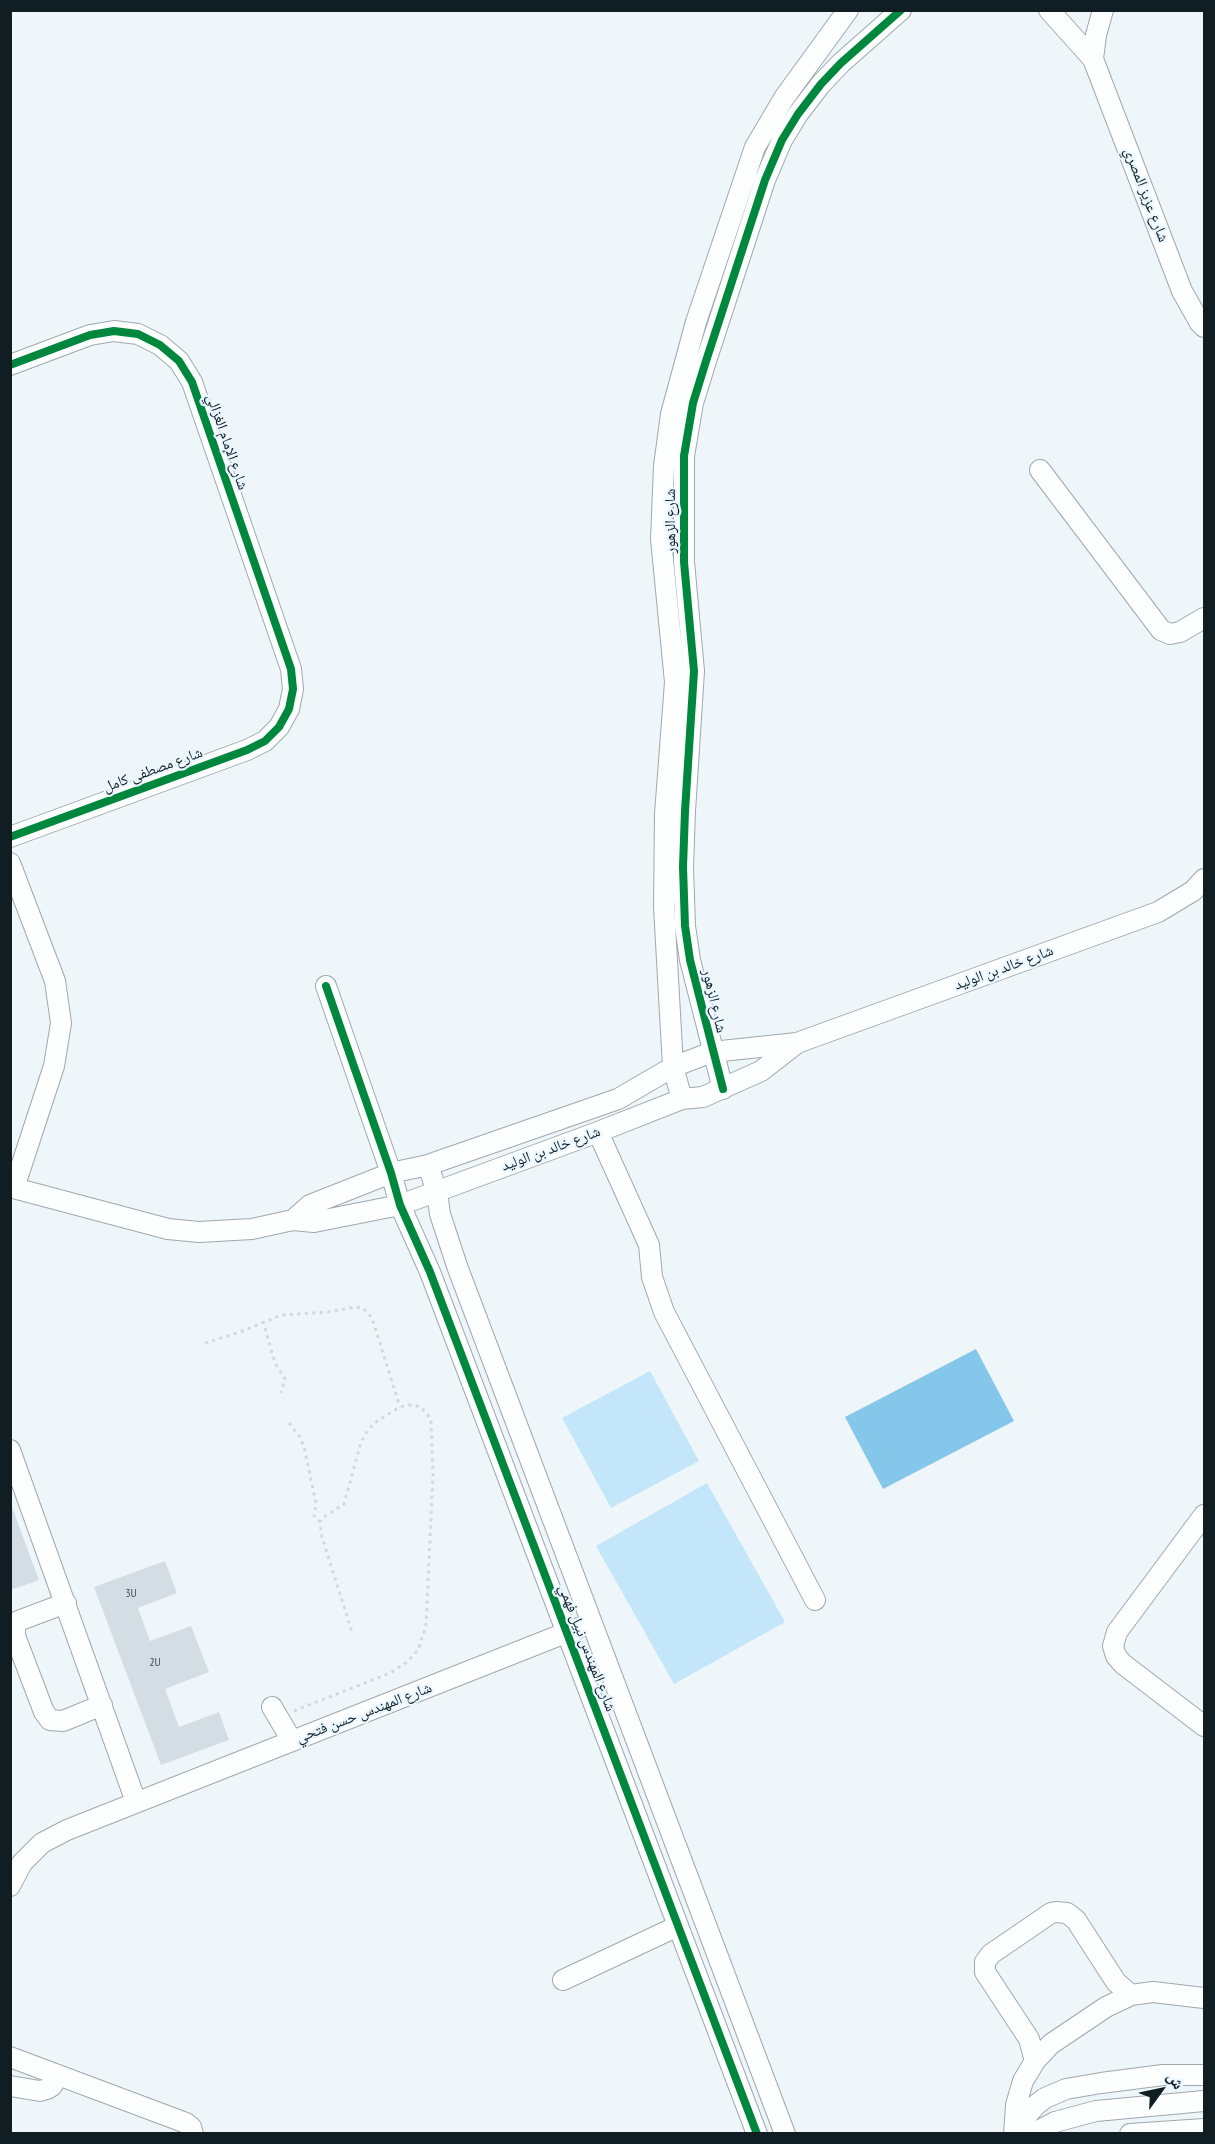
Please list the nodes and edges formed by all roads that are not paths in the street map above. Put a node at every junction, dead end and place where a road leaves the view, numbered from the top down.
1 (848, 10) edge
2 (1049, 10) edge
3 (1103, 10) edge
4 (897, 11) edge
5 (1093, 59) junction
6 (1204, 327) edge
7 (10, 365) edge
8 (1040, 470) dead end
9 (1204, 618) edge
10 (289, 709) joint
11 (10, 837) edge
12 (10, 863) edge
13 (1204, 879) edge
14 (326, 986) dead end
15 (797, 1043) junction
16 (712, 1052) junction
17 (673, 1067) junction
18 (723, 1089) junction
19 (682, 1099) junction
20 (598, 1132) junction
21 (428, 1165) junction
22 (391, 1173) junction
23 (12, 1188) edge
24 (437, 1192) junction
25 (400, 1205) junction
26 (293, 1220) junction
27 (10, 1450) edge
28 (1204, 1515) edge
29 (814, 1600) dead end
30 (66, 1603) junction
31 (591, 1623) junction
32 (567, 1633) junction
33 (102, 1705) junction
34 (275, 1712) road end
35 (1204, 1726) edge
36 (292, 1741) junction
37 (136, 1802) junction
38 (10, 1886) edge
39 (678, 1926) junction
40 (563, 1980) dead end
41 (1131, 1995) junction
42 (1204, 1998) edge
43 (10, 2057) edge
44 (1035, 2061) junction
45 (58, 2074) junction
46 (1204, 2076) edge
47 (10, 2086) edge
48 (1204, 2101) edge
49 (1204, 2129) edge
50 (193, 2133) edge
51 (757, 2133) edge
52 (785, 2133) edge
53 (1014, 2133) edge
54 (1019, 2133) edge
55 (1032, 2133) edge
56 (1130, 2133) edge

1 - 17 street, شارع الزهور
2 - 5 street, شارع عزيز المصري
3 - 5 street, شارع عزيز المصري
4 - 16 street, شارع الزهور
5 - 6 street, شارع عزيز المصري
7 - 10 street, شارع الإمام الغزالي
8 - 9 street
10 - 11 street, شارع مصطفى كامل
12 - 23 street
13 - 15 street, شارع خالد بن الوليد
14 - 22 street, شارع المهندس نبيل فهمي
15 - 16 street, شارع خالد بن الوليد
15 - 18 street, شارع خالد بن الوليد
16 - 17 street, شارع خالد بن الوليد
16 - 18 street, شارع الزهور
17 - 19 street, شارع الزهور
17 - 21 street, شارع خالد بن الوليد
18 - 19 street, شارع خالد بن الوليد
19 - 20 street, شارع خالد بن الوليد
20 - 24 street, شارع خالد بن الوليد
20 - 29 street
21 - 22 street, شارع خالد بن الوليد
21 - 24 street, شارع المهندس نبيل فهمي
22 - 25 street, شارع المهندس نبيل فهمي
22 - 26 street, شارع خالد بن الوليد
23 - 26 street, شارع خالد بن الوليد
24 - 25 street, شارع خالد بن الوليد
24 - 31 street, شارع المهندس نبيل فهمي
25 - 26 street, شارع خالد بن الوليد
25 - 32 street, شارع المهندس نبيل فهمي
27 - 30 street
28 - 35 street
30 - 33 street
30 - 33 street
31 - 32 street, شارع المهندس حسن فتحي
31 - 52 street, شارع المهندس نبيل فهمي
32 - 36 street, شارع المهندس حسن فتحي
32 - 39 street, شارع المهندس نبيل فهمي
33 - 37 street
34 - 36 street
36 - 37 street, شارع المهندس حسن فتحي
37 - 38 street, شارع المهندس حسن فتحي
39 - 40 street
39 - 51 street, شارع المهندس نبيل فهمي
41 - 42 street
41 - 44 street
41 - 44 street
43 - 45 street
44 - 53 street
45 - 47 street
45 - 50 street
46 - 54 street
48 - 55 street
49 - 56 street

